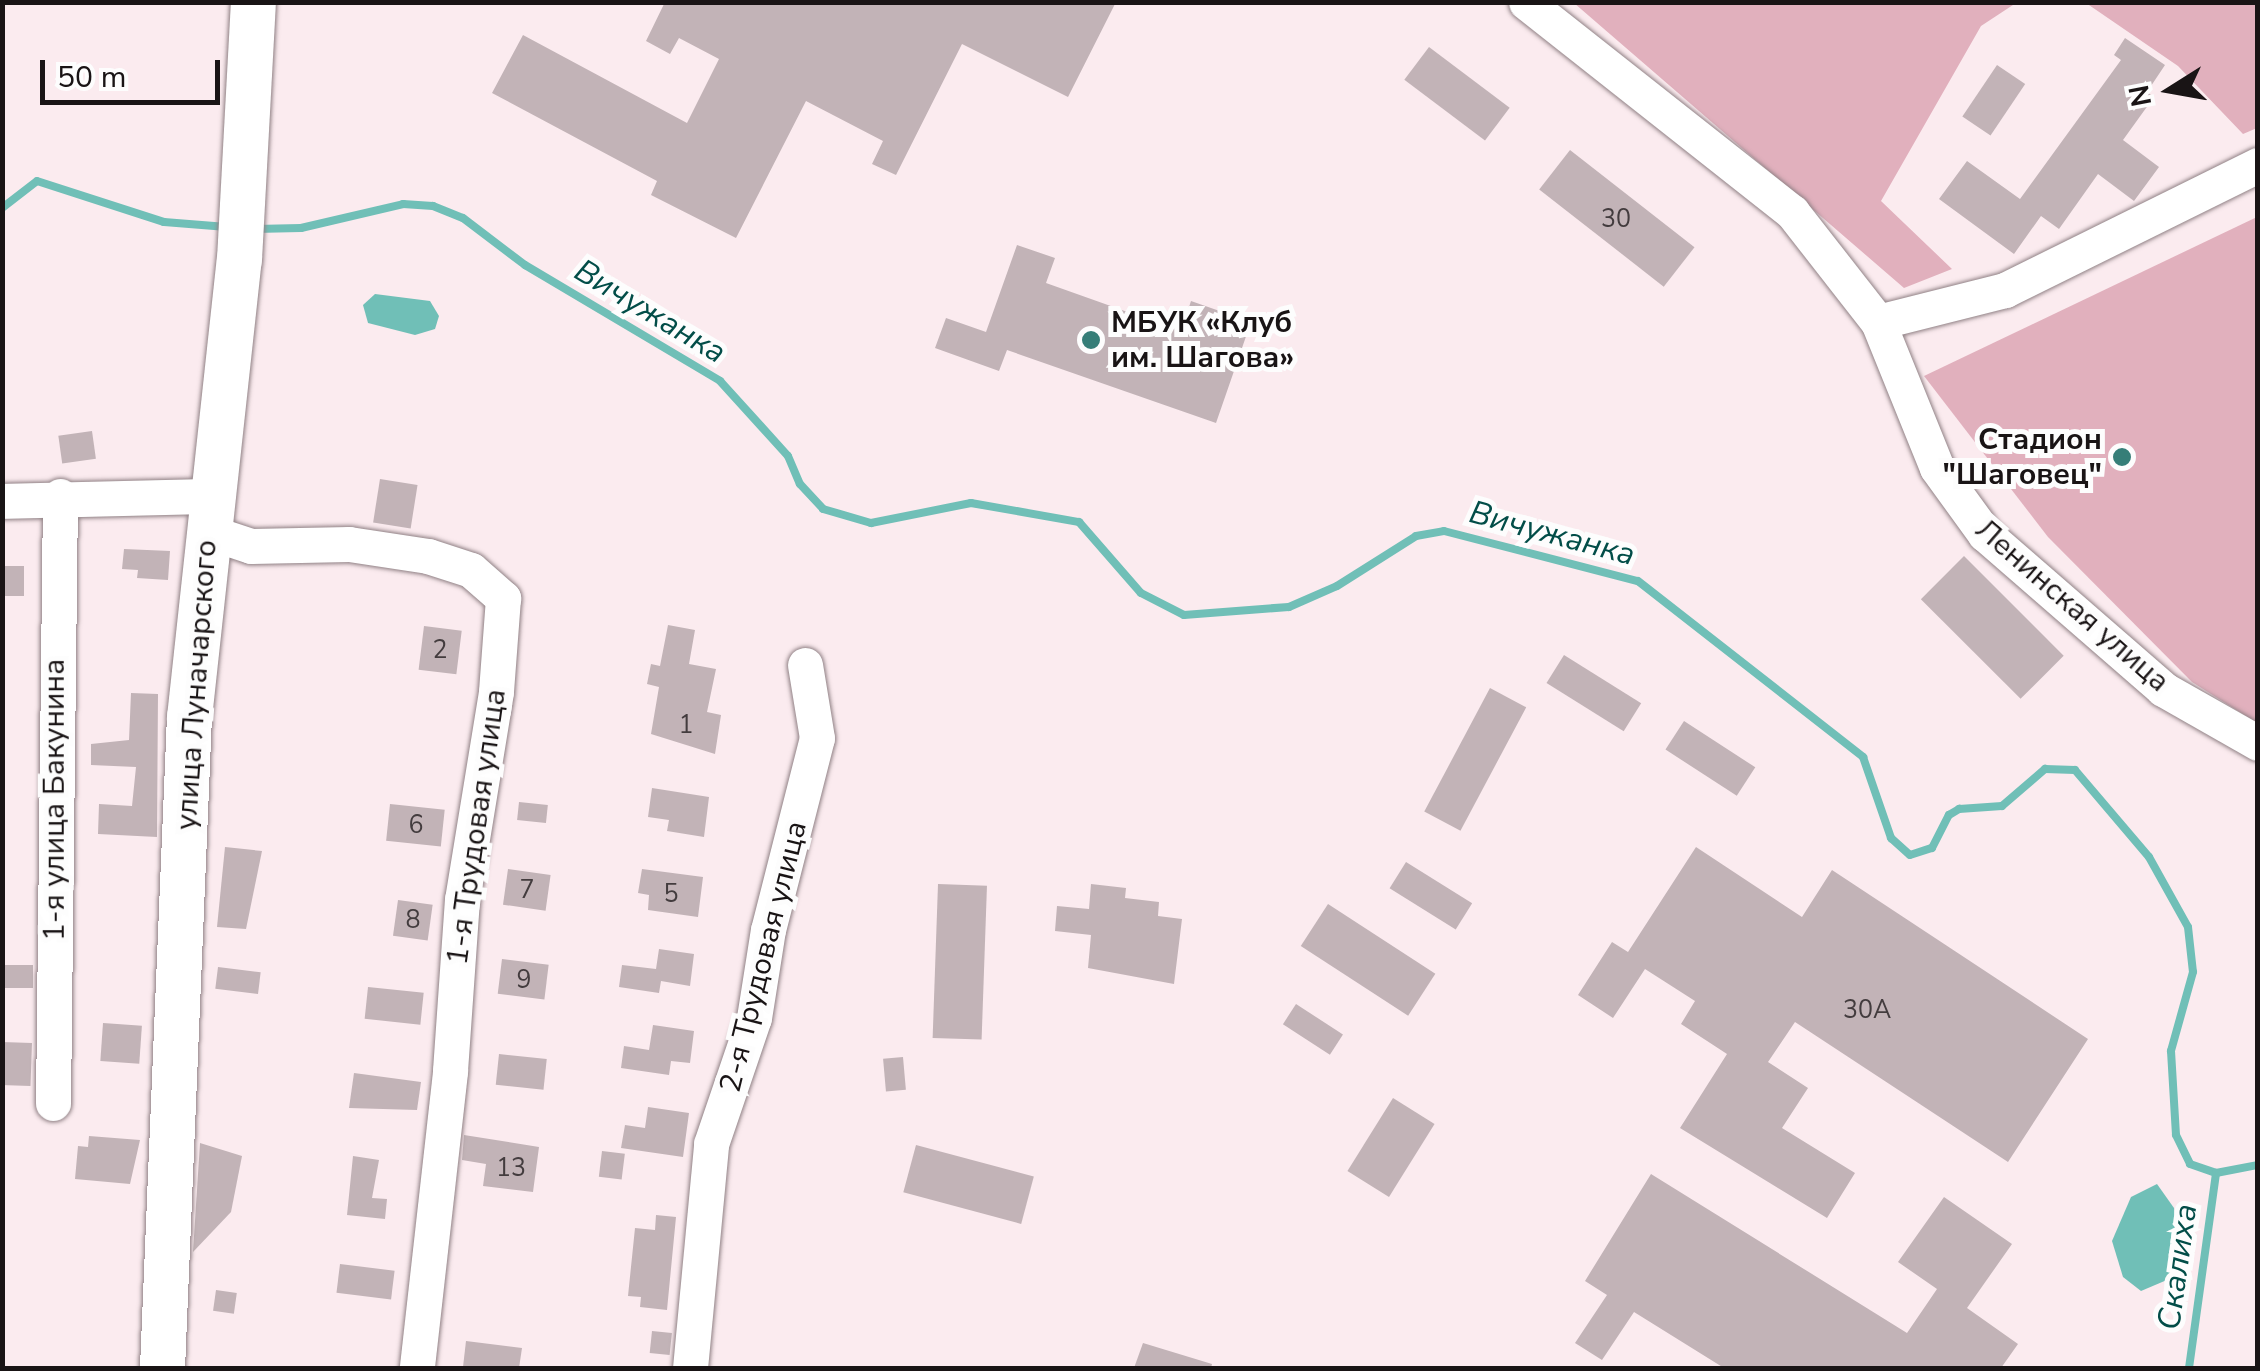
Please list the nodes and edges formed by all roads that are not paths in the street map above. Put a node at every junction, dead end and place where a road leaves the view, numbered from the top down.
1 (253, 2) edge
2 (1526, 2) edge
3 (2258, 165) edge
4 (1878, 322) junction
5 (60, 496) junction
6 (2, 501) edge
7 (208, 514) junction
8 (805, 665) dead end
9 (2258, 744) edge
10 (53, 1103) dead end
11 (162, 1368) edge
12 (417, 1368) edge
13 (690, 1368) edge

1 - 7 main road, улица Луначарского
2 - 4 street, Ленинская улица
3 - 4 street
4 - 9 street, Ленинская улица
5 - 6 street
5 - 7 street
5 - 10 street, 1-я улица Бакунина
7 - 11 main road, улица Луначарского
7 - 12 street, 1-я Трудовая улица
8 - 13 street, 2-я Трудовая улица

